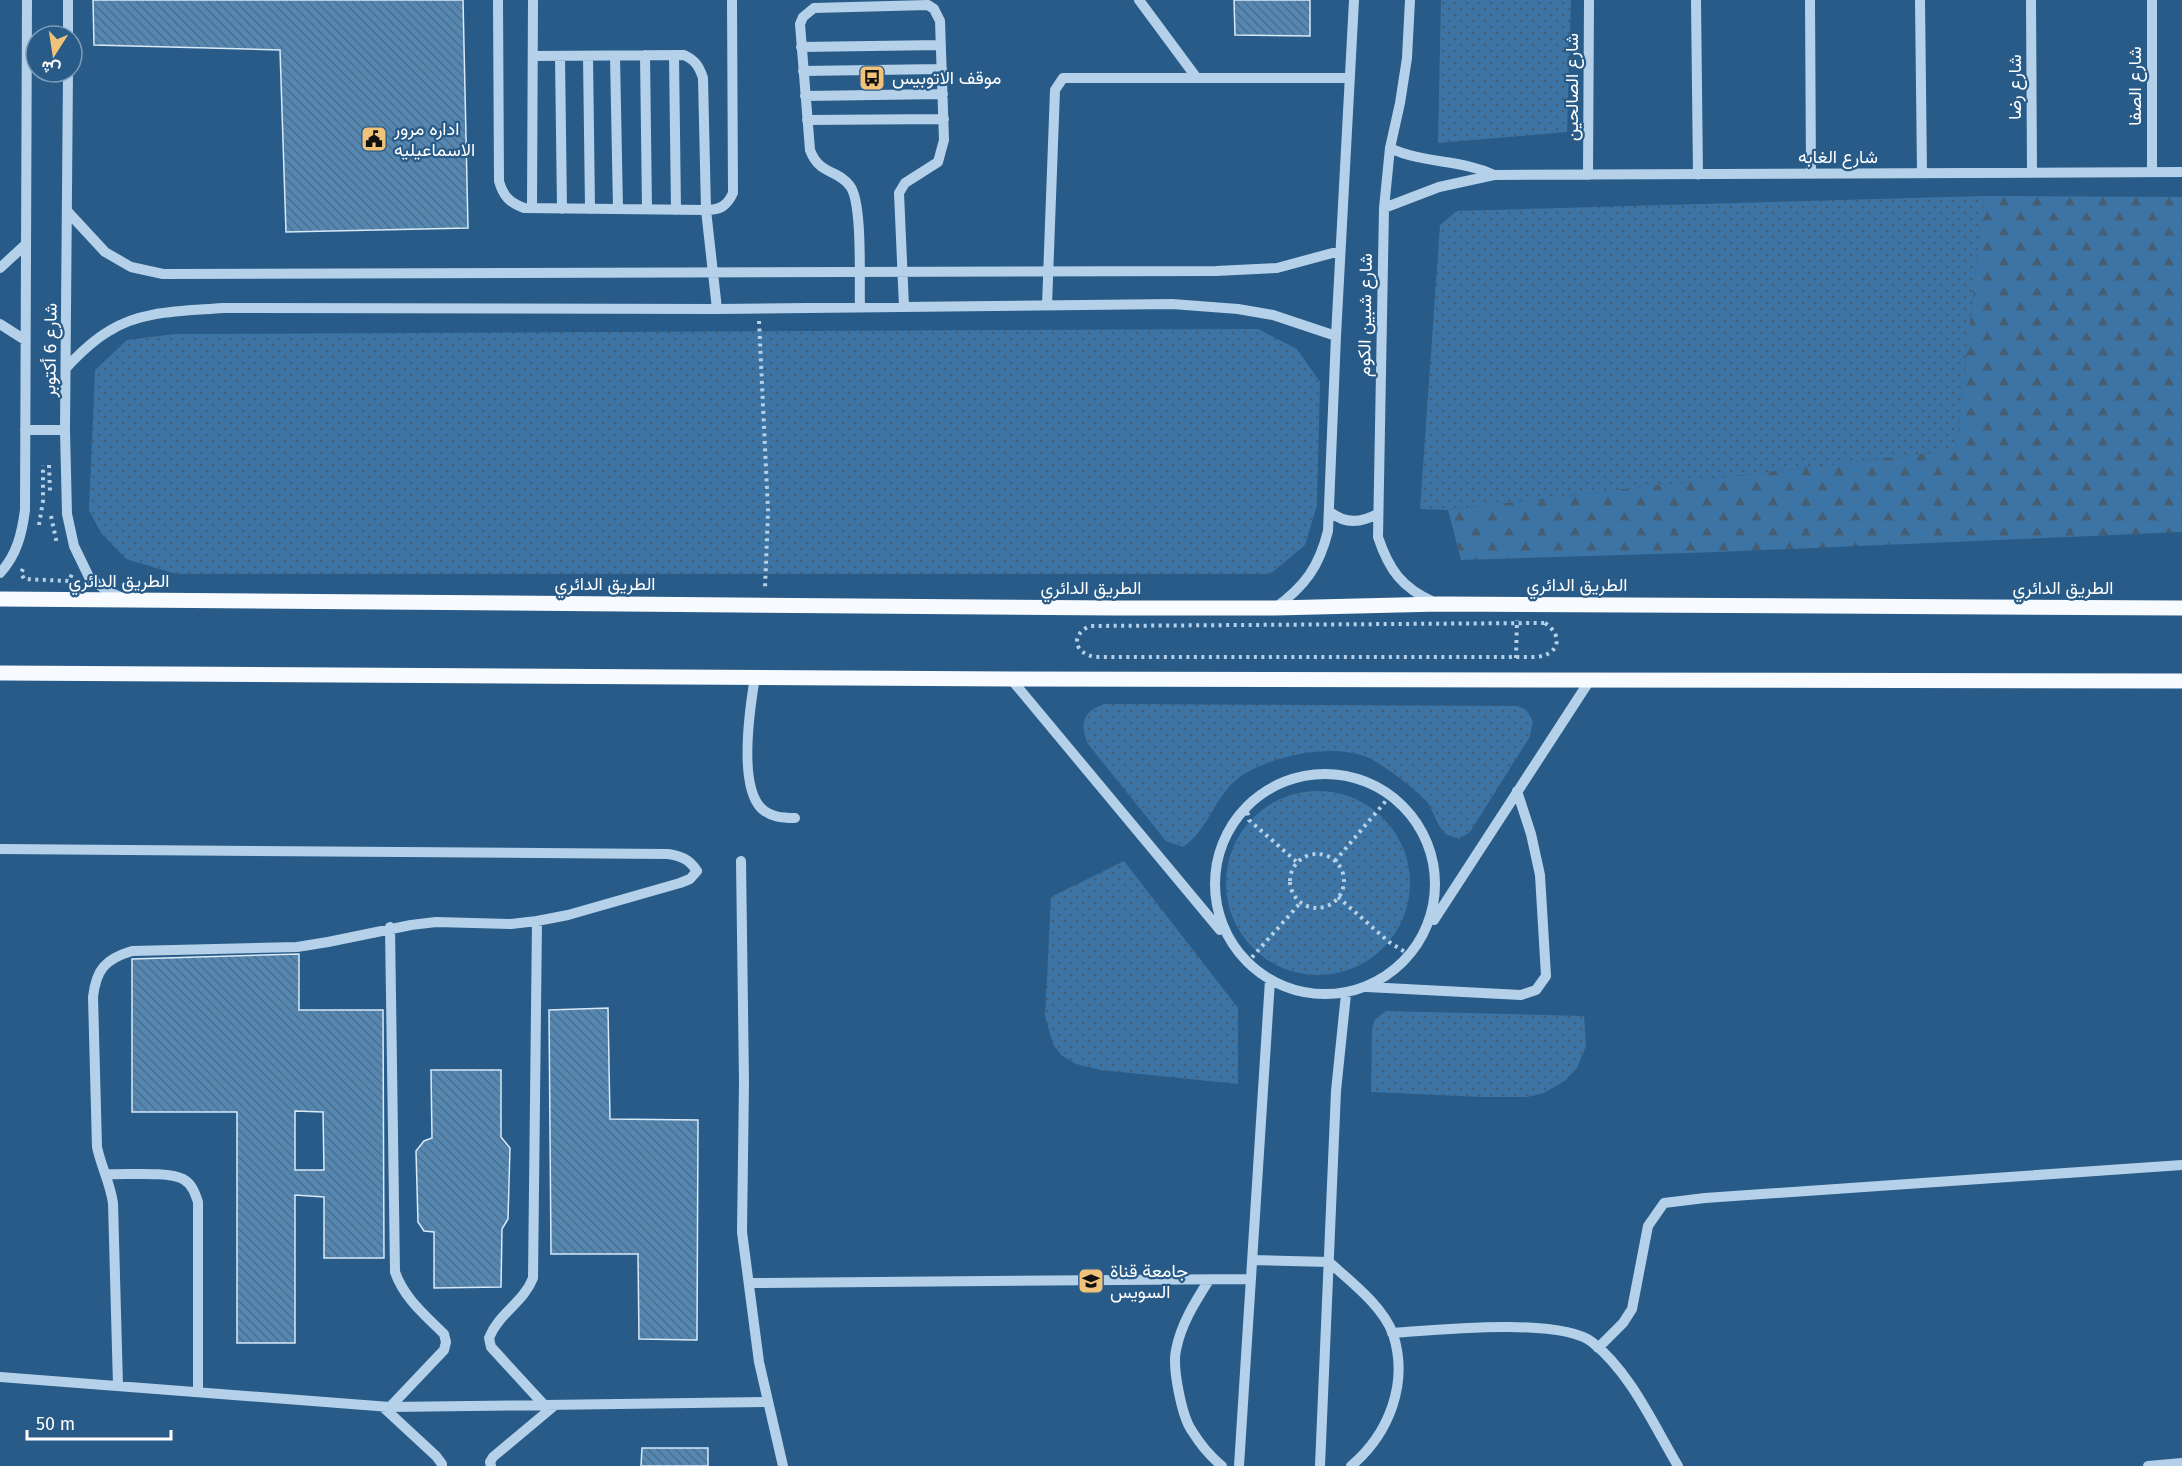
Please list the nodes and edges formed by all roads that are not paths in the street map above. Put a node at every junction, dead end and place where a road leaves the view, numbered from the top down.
1 (27, 0) edge
2 (68, 0) edge
3 (498, 0) edge
4 (533, 0) edge
5 (732, 0) edge
6 (1139, 0) edge
7 (1354, 0) edge
8 (1410, 0) edge
9 (1588, 0) edge
10 (1696, 0) edge
11 (1810, 0) edge
12 (1920, 0) edge
13 (2031, 0) edge
14 (2152, 0) edge
15 (29, 24) edge
16 (68, 24) edge
17 (941, 45) junction
18 (801, 47) junction
19 (645, 55) junction
20 (674, 55) junction
21 (560, 56) junction
22 (588, 56) junction
23 (615, 56) junction
24 (533, 57) junction
25 (942, 69) junction
26 (803, 71) junction
27 (1196, 77) junction
28 (1349, 78) junction
29 (31, 84) edge
30 (68, 84) edge
31 (943, 94) junction
32 (805, 96) junction
33 (944, 119) junction
34 (807, 120) junction
35 (1390, 148) junction
36 (2182, 171) edge
37 (2152, 172) junction
38 (1922, 173) junction
39 (2032, 173) junction
40 (1811, 174) junction
41 (1494, 175) junction
42 (1588, 175) junction
43 (1698, 175) junction
44 (532, 208) junction
45 (562, 208) junction
46 (1384, 208) junction
47 (590, 209) junction
48 (618, 209) junction
49 (647, 209) junction
50 (676, 210) junction
51 (706, 210) junction
52 (68, 212) junction
53 (25, 245) junction
54 (1340, 250) junction
55 (0, 268) edge
56 (902, 272) junction
57 (1048, 272) junction
58 (715, 273) junction
59 (859, 273) junction
60 (1047, 305) junction
61 (860, 307) junction
62 (904, 307) junction
63 (717, 309) junction
64 (0, 324) edge
65 (1336, 336) junction
66 (26, 340) junction
67 (66, 368) junction
68 (25, 430) junction
69 (65, 430) junction
70 (1330, 512) junction
71 (1377, 514) junction
72 (0, 573) edge
73 (0, 599) edge
74 (130, 600) junction
75 (1440, 604) junction
76 (1275, 608) junction
77 (2182, 608) edge
78 (0, 673) edge
79 (755, 677) junction
80 (1011, 679) junction
81 (1590, 680) junction
82 (2182, 681) edge
83 (1517, 791) junction
84 (795, 818) dead end
85 (0, 849) edge
86 (741, 861) dead end
87 (537, 921) junction
88 (390, 927) junction
89 (1229, 940) junction
90 (1420, 940) junction
91 (1270, 980) junction
92 (1367, 987) junction
93 (1346, 994) junction
94 (2182, 1165) edge
95 (107, 1174) junction
96 (1253, 1260) junction
97 (1329, 1262) junction
98 (1251, 1279) junction
99 (1209, 1280) junction
100 (748, 1283) junction
101 (1392, 1333) junction
102 (1598, 1348) junction
103 (0, 1377) edge
104 (118, 1386) junction
105 (198, 1392) junction
106 (766, 1402) junction
107 (550, 1406) junction
108 (387, 1407) junction
109 (2182, 1463) edge
110 (779, 1465) edge
111 (442, 1466) edge
112 (491, 1466) edge
113 (1222, 1466) edge
114 (1239, 1466) edge
115 (1320, 1466) edge
116 (1351, 1466) edge
117 (1678, 1466) edge
118 (2148, 1466) edge

1 - 15 street, شارع 6 أكتوبر
2 - 16 street
3 - 44 street
4 - 24 street
5 - 51 street
6 - 27 street
7 - 28 street, شارع شبين الكوم
8 - 35 street, شارع شبين الكوم
9 - 42 street, شارع الصالحين
10 - 43 street
11 - 40 street
12 - 38 street
13 - 39 street, شارع رضا
14 - 37 street, شارع الصفا
17 - 18 street
17 - 18 street
17 - 25 street
18 - 26 street
19 - 20 street
19 - 23 street
19 - 49 street
20 - 50 street
20 - 51 street
21 - 22 street
21 - 24 street
21 - 45 street
22 - 23 street
22 - 47 street
23 - 48 street
24 - 44 street
25 - 26 street
25 - 31 street
26 - 32 street
27 - 28 street
27 - 57 street
28 - 54 street, شارع شبين الكوم
29 - 53 street, شارع 6 أكتوبر
30 - 52 street, شارع 6 أكتوبر
31 - 32 street
31 - 33 street
32 - 34 street
33 - 34 street
33 - 56 street
34 - 59 street
35 - 41 street, شارع الغابه
35 - 46 street, شارع شبين الكوم
36 - 37 street, شارع الغابه
37 - 39 street, شارع الغابه
38 - 39 street, شارع الغابه
38 - 40 street, شارع الغابه
40 - 43 street, شارع الغابه
41 - 42 street, شارع الغابه
41 - 46 street, شارع الغابه
42 - 43 street, شارع الغابه
44 - 45 street
45 - 47 street
46 - 71 street, شارع شبين الكوم
47 - 48 street
48 - 49 street
49 - 50 street
50 - 51 street
51 - 58 street
52 - 58 street
52 - 67 street, شارع 6 أكتوبر
53 - 55 street
53 - 66 street, شارع 6 أكتوبر
54 - 57 street
54 - 65 street, شارع شبين الكوم
56 - 57 street
56 - 59 street
56 - 62 street
57 - 60 street
58 - 59 street
58 - 63 street
59 - 61 street
60 - 62 street
60 - 65 street
61 - 62 street
61 - 63 street
63 - 67 street
64 - 66 street
65 - 70 street, شارع شبين الكوم
66 - 68 street, شارع 6 أكتوبر
67 - 69 street, شارع 6 أكتوبر
68 - 69 street
68 - 72 street, شارع 6 أكتوبر
69 - 74 street, شارع 6 أكتوبر
70 - 71 street
70 - 76 street, شارع شبين الكوم
71 - 75 street, شارع شبين الكوم
73 - 74 main road, الطريق الدائري
74 - 76 main road, الطريق الدائري
75 - 76 main road, الطريق الدائري
75 - 77 main road, الطريق الدائري
78 - 79 main road
79 - 80 main road
79 - 84 street
80 - 81 main road
80 - 89 street
81 - 82 main road
81 - 83 street
83 - 90 street
83 - 92 street
85 - 87 street
86 - 100 street
87 - 88 street
87 - 107 street
88 - 95 street
88 - 108 street
89 - 90 street
89 - 91 street
90 - 92 street
91 - 93 street
91 - 96 street
92 - 93 street
93 - 97 street
94 - 102 street
95 - 104 street
95 - 105 street
96 - 97 street
96 - 98 street
97 - 101 street
97 - 115 street
98 - 99 street
98 - 114 street
99 - 100 street
99 - 113 street
100 - 106 street
101 - 102 street
101 - 116 street
102 - 117 street
103 - 104 street
104 - 105 street
105 - 108 street
106 - 107 street
106 - 110 street
107 - 108 street
107 - 112 street
108 - 111 street
109 - 118 street

